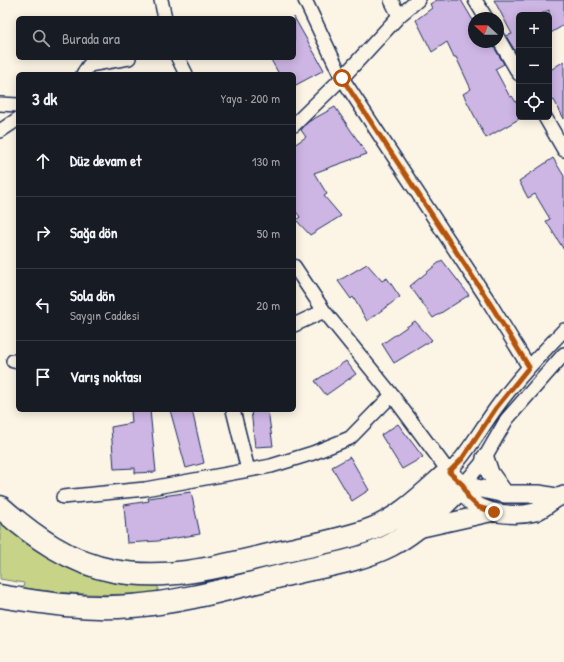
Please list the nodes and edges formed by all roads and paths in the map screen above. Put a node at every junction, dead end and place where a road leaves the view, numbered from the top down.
1 (161, 0) edge
2 (305, 0) edge
3 (391, 0) edge
4 (418, 0) edge
5 (475, 0) edge
6 (482, 12) edge
7 (165, 16) edge
8 (399, 16) junction
9 (504, 48) edge
10 (118, 60) edge
11 (179, 60) edge
12 (516, 69) edge
13 (84, 72) edge
14 (185, 72) edge
15 (342, 78) junction
16 (0, 104) edge
17 (16, 105) edge
18 (16, 120) edge
19 (547, 120) edge
20 (296, 124) edge
21 (0, 131) edge
22 (564, 150) edge
23 (296, 269) edge
24 (324, 311) junction
25 (296, 324) edge
26 (564, 330) edge
27 (564, 354) edge
28 (529, 367) junction
29 (392, 395) junction
30 (234, 412) edge
31 (485, 458) junction
32 (248, 470) junction
33 (456, 479) junction
34 (505, 494) junction
35 (560, 496) edge
36 (63, 497) dead end
37 (0, 506) edge
38 (494, 512) junction
39 (418, 529) junction
40 (6, 597) edge

1 - 7 street
2 - 15 street
3 - 8 street
4 - 8 street
5 - 6 street
8 - 15 street
9 - 12 street
10 - 13 street
11 - 14 street
15 - 20 street
15 - 28 street
16 - 17 street
18 - 21 street
19 - 22 street
23 - 24 street
24 - 25 street
24 - 29 street
26 - 28 street
27 - 31 street
28 - 33 street
29 - 32 street
29 - 33 street
30 - 32 street
31 - 33 street
31 - 34 street
32 - 36 street
33 - 34 street
33 - 37 highway
33 - 38 street
33 - 39 highway
34 - 35 street
35 - 38 street
38 - 39 street
39 - 40 highway

